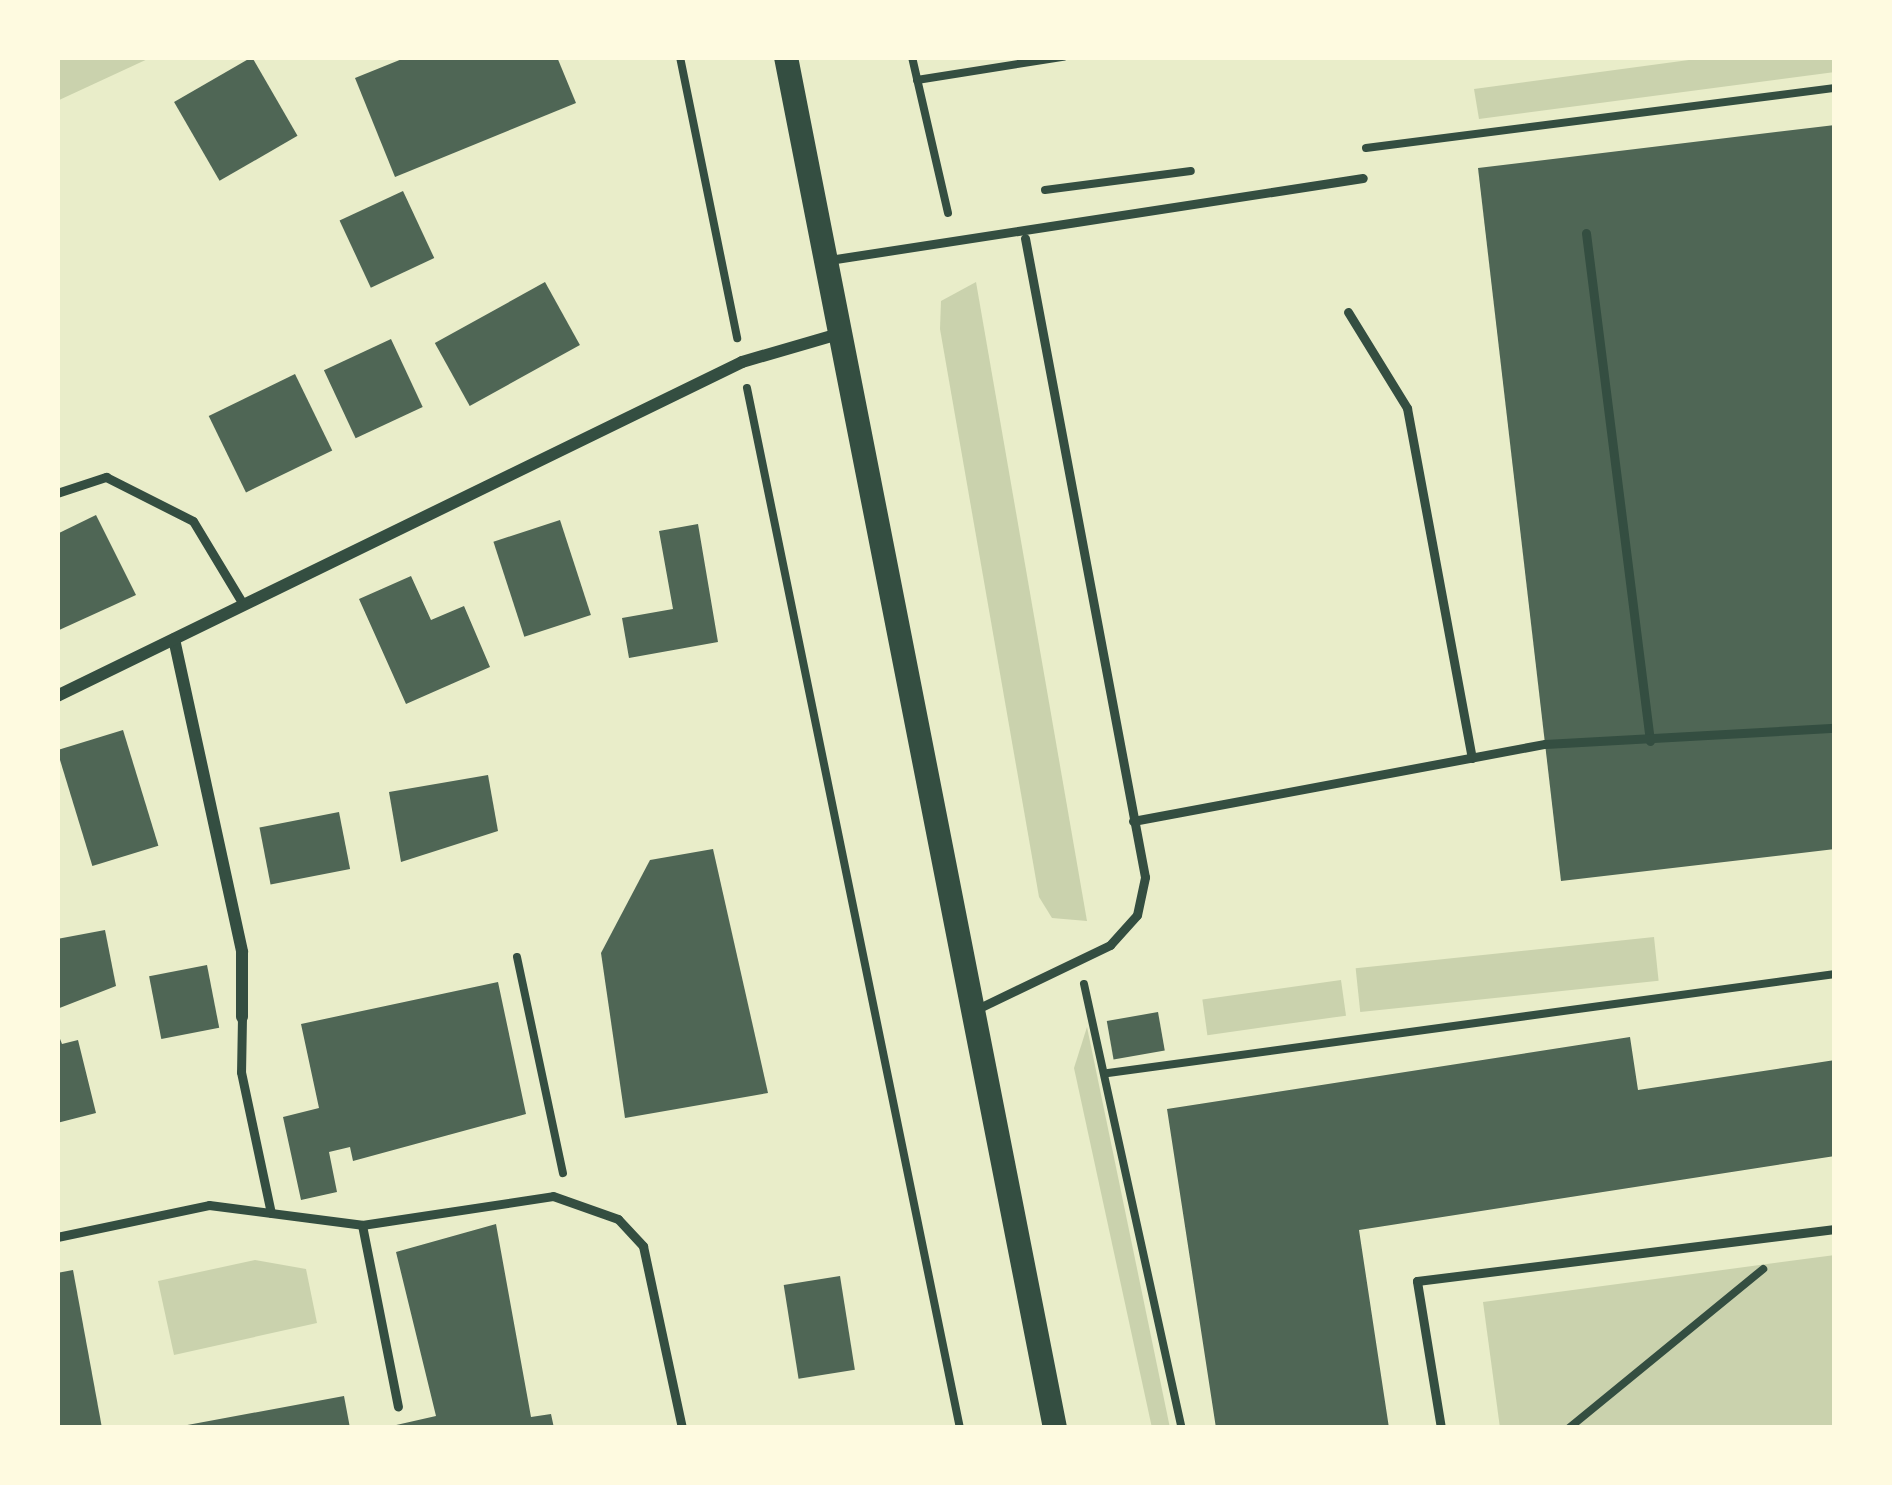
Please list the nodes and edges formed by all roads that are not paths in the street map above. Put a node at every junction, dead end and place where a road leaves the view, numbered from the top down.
1 (786, 57) edge
2 (1363, 178) dead end
3 (1586, 233) dead end
4 (1025, 238) junction
5 (829, 260) junction
6 (1348, 312) dead end
7 (843, 333) junction
8 (57, 493) edge
9 (243, 604) junction
10 (174, 639) junction
11 (57, 696) edge
12 (1835, 728) edge
13 (1650, 741) junction
14 (1472, 758) junction
15 (1133, 821) junction
16 (975, 1010) junction
17 (242, 1017) joint
18 (271, 1214) junction
19 (362, 1225) junction
20 (1835, 1228) edge
21 (57, 1238) edge
22 (398, 1406) dead end
23 (682, 1428) edge
24 (1055, 1428) edge
25 (1441, 1428) edge

1 - 5 main road
2 - 4 lane
3 - 13 lane
4 - 5 lane
4 - 15 lane
5 - 7 main road
6 - 14 lane
7 - 9 street
7 - 16 main road
8 - 9 lane
9 - 10 street
10 - 11 street
10 - 17 street
12 - 13 lane
13 - 14 lane
14 - 15 lane
15 - 16 lane
16 - 24 main road
17 - 18 lane
18 - 19 lane
18 - 21 lane
19 - 22 lane
19 - 23 lane
20 - 25 lane

